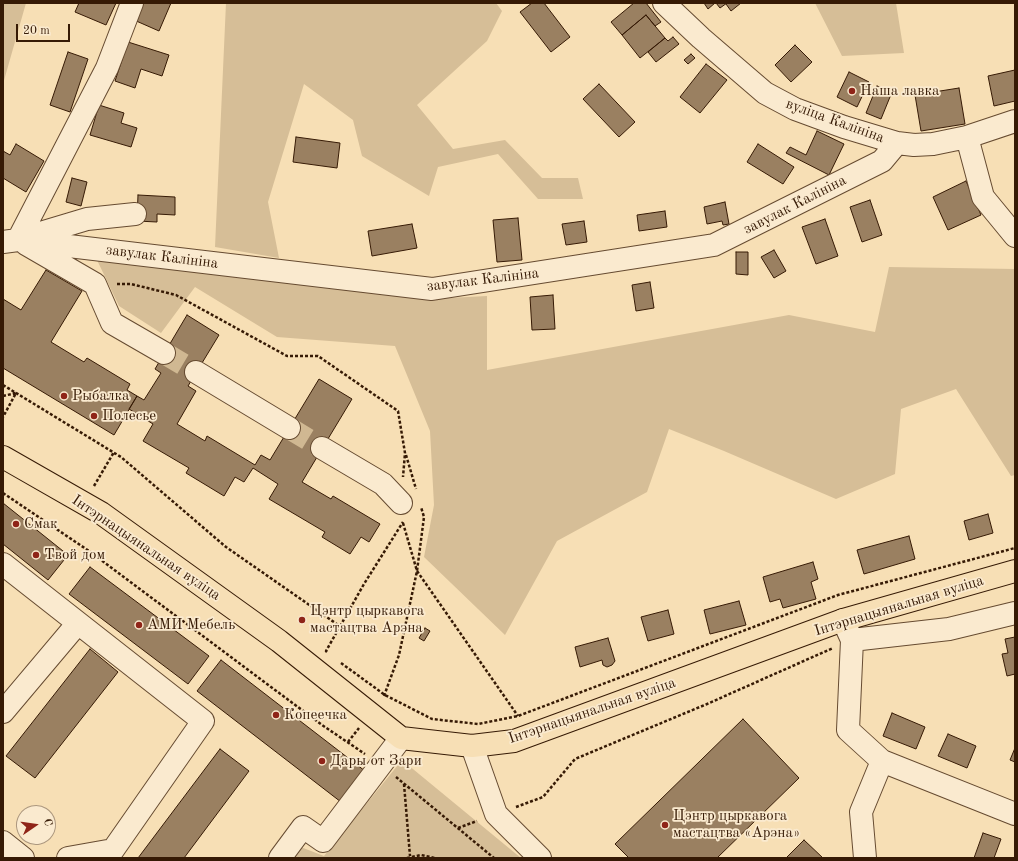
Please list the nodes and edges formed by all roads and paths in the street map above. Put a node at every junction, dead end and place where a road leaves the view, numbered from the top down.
1 (132, 3) edge
2 (664, 3) edge
3 (1015, 121) edge
4 (967, 137) junction
5 (897, 143) junction
6 (135, 214) dead end
7 (1015, 236) edge
8 (10, 241) edge
9 (95, 284) junction
10 (164, 354) tunnel mouth
11 (196, 372) tunnel mouth
12 (3, 386) edge
13 (16, 393) junction
14 (3, 396) edge
15 (3, 417) edge
16 (289, 428) tunnel mouth
17 (322, 448) tunnel mouth
18 (114, 452) junction
19 (405, 453) junction
20 (3, 457) edge
21 (90, 492) dead end
22 (3, 494) edge
23 (411, 506) junction
24 (1015, 548) edge
25 (3, 564) edge
26 (417, 571) junction
27 (1015, 571) edge
28 (1015, 613) edge
29 (843, 620) junction
30 (78, 623) junction
31 (341, 627) junction
32 (852, 640) junction
33 (332, 656) dead end
34 (338, 660) dead end
35 (386, 695) junction
36 (3, 712) edge
37 (518, 716) junction
38 (401, 738) junction
39 (472, 746) junction
40 (882, 762) junction
41 (381, 764) junction
42 (404, 784) junction
43 (496, 814) junction
44 (1015, 814) edge
45 (458, 828) junction
46 (3, 842) edge
47 (408, 857) edge
48 (23, 858) edge
49 (68, 858) edge
50 (280, 858) edge
51 (435, 858) edge
52 (494, 858) edge
53 (540, 858) edge
54 (865, 858) edge

1 - 8 street
2 - 5 street, вуліца Калініна
3 - 4 street, вуліца Калініна
4 - 5 street, вуліца Калініна
4 - 7 street
5 - 8 street, завулак Калініна
6 - 8 street
8 - 9 street
9 - 10 street
9 - 19 path
11 - 16 street
12 - 13 path
13 - 14 path
13 - 15 path
13 - 18 path
17 - 23 street
18 - 21 path
18 - 31 path
19 - 23 path
19 - 23 path
20 - 38 main road, Інтэрнацыянальная вуліца
22 - 41 path
23 - 26 path
23 - 26 path
23 - 31 path
24 - 37 path
25 - 30 street
26 - 35 path
26 - 37 path
27 - 29 main road, Інтэрнацыянальная вуліца
28 - 32 street
29 - 32 street
29 - 39 main road, Інтэрнацыянальная вуліца
30 - 36 street
30 - 49 street
31 - 33 path
32 - 40 street
32 - 43 path
34 - 35 path
35 - 37 path
38 - 39 main road, Інтэрнацыянальная вуліца
38 - 41 street
39 - 43 street
40 - 44 street
40 - 54 street
41 - 42 path
41 - 50 street
42 - 45 path
42 - 47 path
43 - 45 path
43 - 53 street
45 - 52 path
46 - 48 street
47 - 51 path

